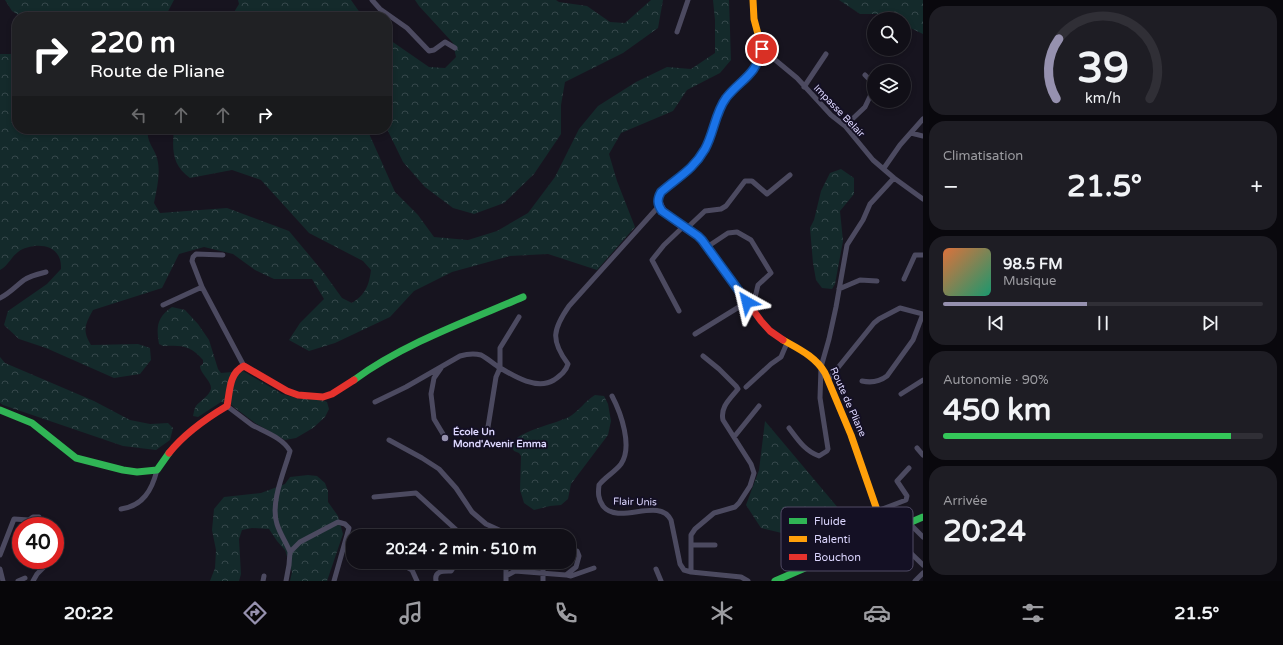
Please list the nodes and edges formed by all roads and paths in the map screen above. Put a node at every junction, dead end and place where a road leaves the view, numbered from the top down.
1 (372, 0) edge
2 (688, 0) edge
3 (753, 0) edge
4 (384, 12) edge
5 (392, 17) edge
6 (677, 32) dead end
7 (455, 48) dead end
8 (762, 49) junction
9 (826, 54) dead end
10 (804, 87) junction
11 (867, 103) edge
12 (923, 119) edge
13 (845, 126) junction
14 (911, 133) junction
15 (923, 136) edge
16 (884, 168) junction
17 (790, 176) dead end
18 (894, 178) junction
19 (923, 199) edge
20 (659, 206) junction
21 (686, 227) junction
22 (707, 247) junction
23 (223, 255) dead end
24 (923, 255) edge
25 (46, 272) dead end
26 (904, 279) dead end
27 (877, 281) dead end
28 (202, 288) junction
29 (839, 289) junction
30 (523, 297) dead end
31 (0, 298) edge
32 (747, 302) junction
33 (163, 305) dead end
34 (752, 310) junction
35 (679, 311) dead end
36 (923, 314) edge
37 (519, 317) dead end
38 (695, 334) dead end
39 (787, 343) junction
40 (703, 356) dead end
41 (244, 366) junction
42 (441, 367) junction
43 (821, 367) junction
44 (500, 368) junction
45 (828, 380) junction
46 (923, 380) edge
47 (862, 381) dead end
48 (746, 387) dead end
49 (901, 394) dead end
50 (612, 396) dead end
51 (375, 402) dead end
52 (227, 406) junction
53 (759, 406) dead end
54 (0, 410) edge
55 (488, 427) dead end
56 (789, 428) dead end
57 (734, 437) junction
58 (446, 439) dead end
59 (389, 440) dead end
60 (917, 448) dead end
61 (923, 455) edge
62 (909, 468) dead end
63 (156, 470) junction
64 (374, 497) dead end
65 (876, 507) edge
66 (887, 507) edge
67 (122, 509) dead end
68 (923, 517) edge
69 (913, 521) edge
70 (12, 524) edge
71 (455, 529) edge
72 (497, 529) edge
73 (921, 531) edge
74 (923, 537) edge
75 (691, 545) junction
76 (715, 545) dead end
77 (577, 551) dead end
78 (290, 552) junction
79 (0, 555) edge
80 (913, 556) edge
81 (923, 565) edge
82 (594, 568) dead end
83 (0, 569) edge
84 (42, 569) edge
85 (410, 569) edge
86 (453, 569) edge
87 (543, 569) edge
88 (656, 570) dead end
89 (800, 571) edge
90 (691, 572) junction
91 (543, 573) junction
92 (923, 573) edge
93 (566, 575) junction
94 (25, 578) dead end
95 (506, 579) edge
96 (780, 580) edge
97 (3, 581) edge
98 (18, 581) edge
99 (33, 581) edge
100 (286, 581) edge
101 (334, 581) edge
102 (417, 581) edge
103 (436, 581) edge
104 (542, 581) edge
105 (661, 581) edge
106 (748, 581) edge
107 (915, 581) edge

1 - 4 street
2 - 6 street
3 - 8 street
5 - 7 street
8 - 10 street, Impasse Belair
8 - 20 street
9 - 10 street
10 - 13 street, Impasse Belair
11 - 13 street
12 - 14 street
13 - 16 street, Impasse Belair
14 - 15 street
14 - 16 street
16 - 18 street, Impasse Belair
17 - 21 street
18 - 19 street, Impasse Belair
18 - 29 street
20 - 21 street, Route de Pliane
20 - 44 street
21 - 22 street, Route de Pliane
21 - 35 street
22 - 32 street, Route de Pliane
22 - 34 street
23 - 28 street
24 - 26 street
25 - 31 street
27 - 29 street
28 - 33 street
28 - 41 street
29 - 43 street
30 - 41 street
32 - 34 street, Route de Pliane
32 - 38 street
34 - 39 street, Route de Pliane
36 - 45 street
36 - 47 street
37 - 44 street
39 - 43 street, Route de Pliane
39 - 48 street
40 - 57 street
41 - 52 street
42 - 44 street
42 - 51 street
42 - 58 street
43 - 45 street, Route de Pliane
43 - 56 street
44 - 55 street
45 - 65 street, Route de Pliane
46 - 49 street
50 - 90 street, Flair Unis
52 - 63 street
52 - 78 street
53 - 57 street
54 - 63 street
57 - 75 street
59 - 72 street
60 - 61 street
62 - 66 street
63 - 67 street
64 - 71 street
68 - 69 street
70 - 79 street
73 - 74 street
75 - 76 street
75 - 90 street
77 - 93 street
78 - 100 street
78 - 101 street
80 - 81 street
82 - 93 street
83 - 97 street
84 - 99 street
85 - 102 street
86 - 103 street
87 - 91 street
88 - 105 street
89 - 96 street
90 - 106 street
91 - 93 street
91 - 95 street
91 - 104 street
92 - 107 street
94 - 98 street

